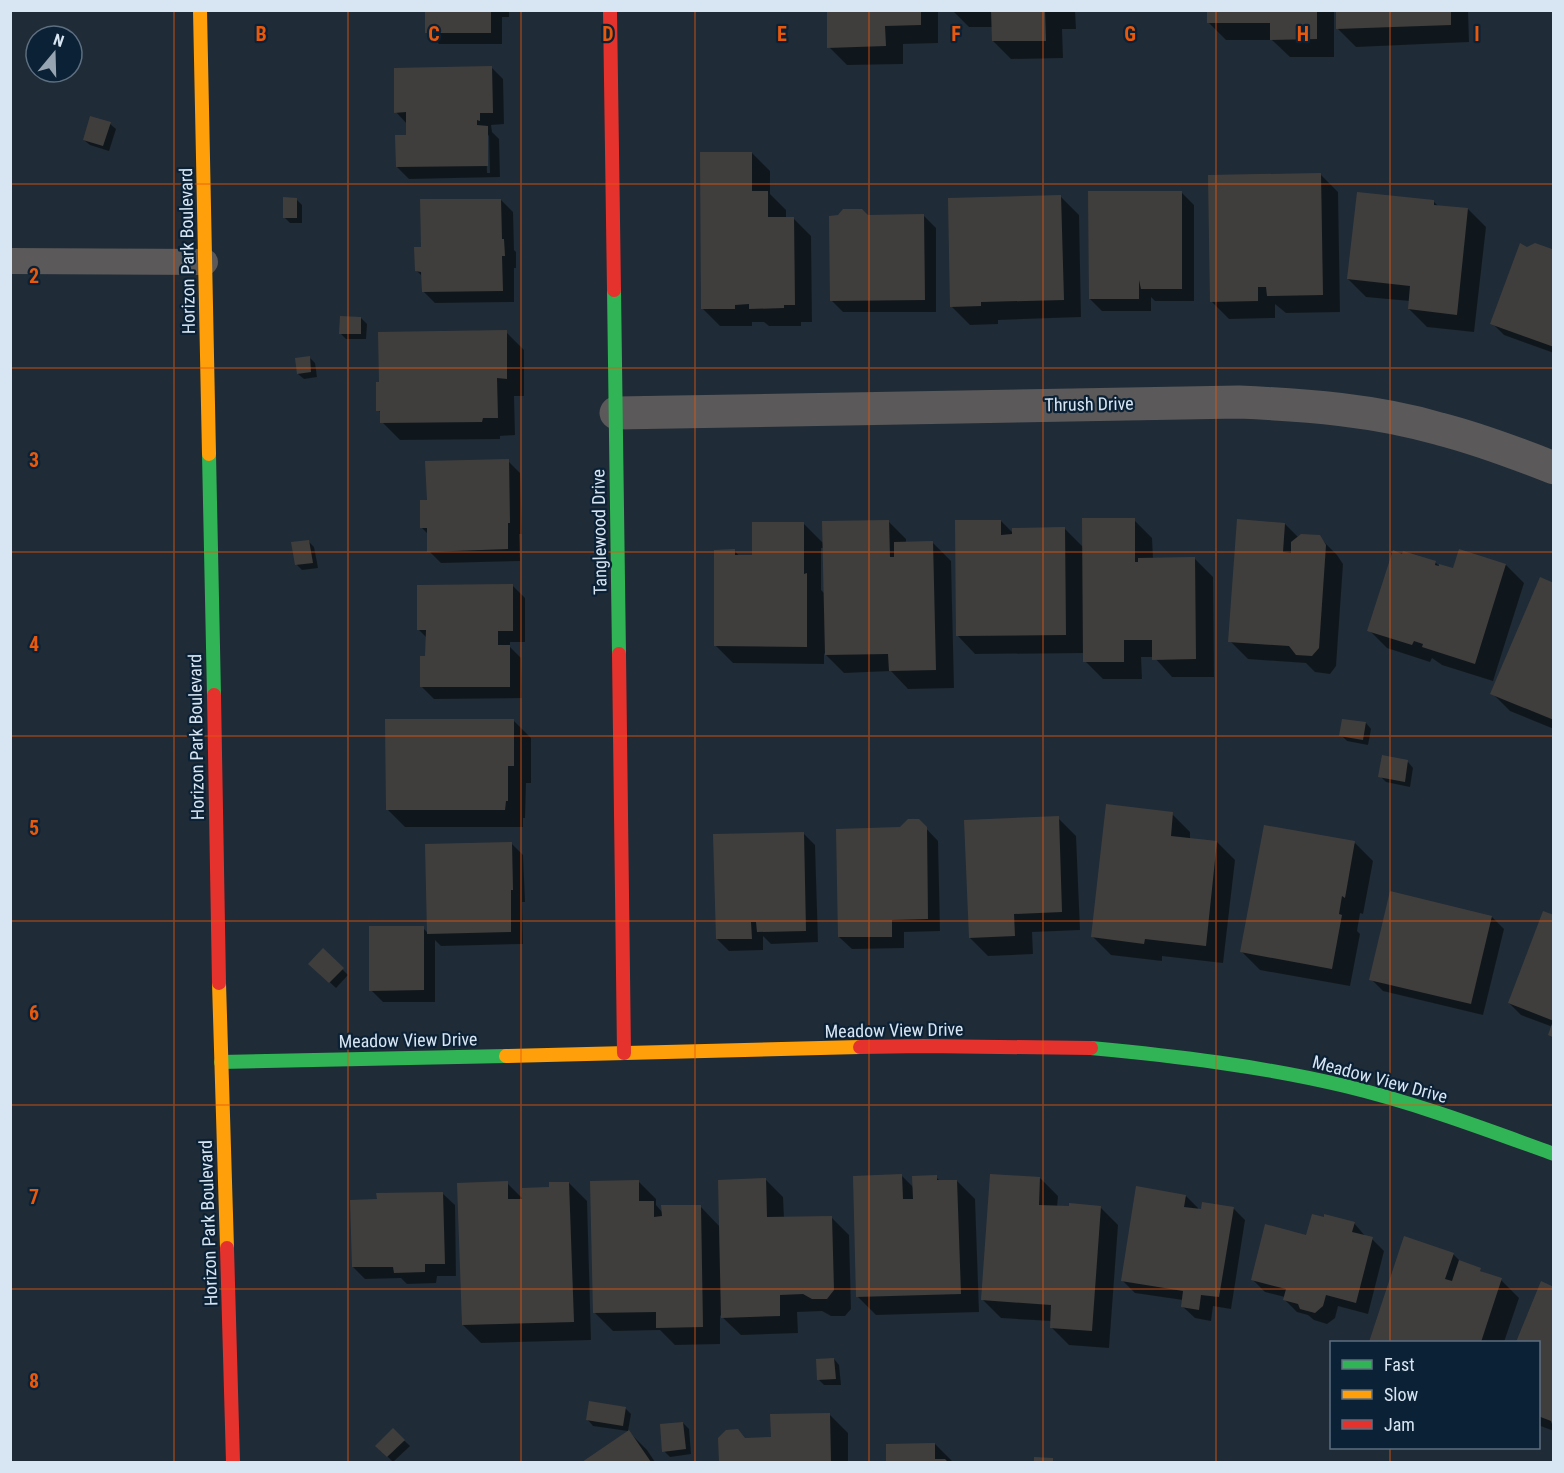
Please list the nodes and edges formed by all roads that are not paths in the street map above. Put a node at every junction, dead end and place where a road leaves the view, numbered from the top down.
1 (200, 10) edge
2 (610, 10) edge
3 (10, 261) edge
4 (205, 262) junction
5 (616, 413) junction
6 (1554, 468) edge
7 (624, 1053) junction
8 (221, 1062) junction
9 (1554, 1154) edge
10 (233, 1462) edge

1 - 4 street, Horizon Park Boulevard
2 - 5 street, Tanglewood Drive
3 - 4 lane
4 - 8 street, Horizon Park Boulevard
5 - 6 street, Thrush Drive
5 - 7 street, Tanglewood Drive
7 - 8 street, Meadow View Drive
7 - 9 street, Meadow View Drive
8 - 10 street, Horizon Park Boulevard

